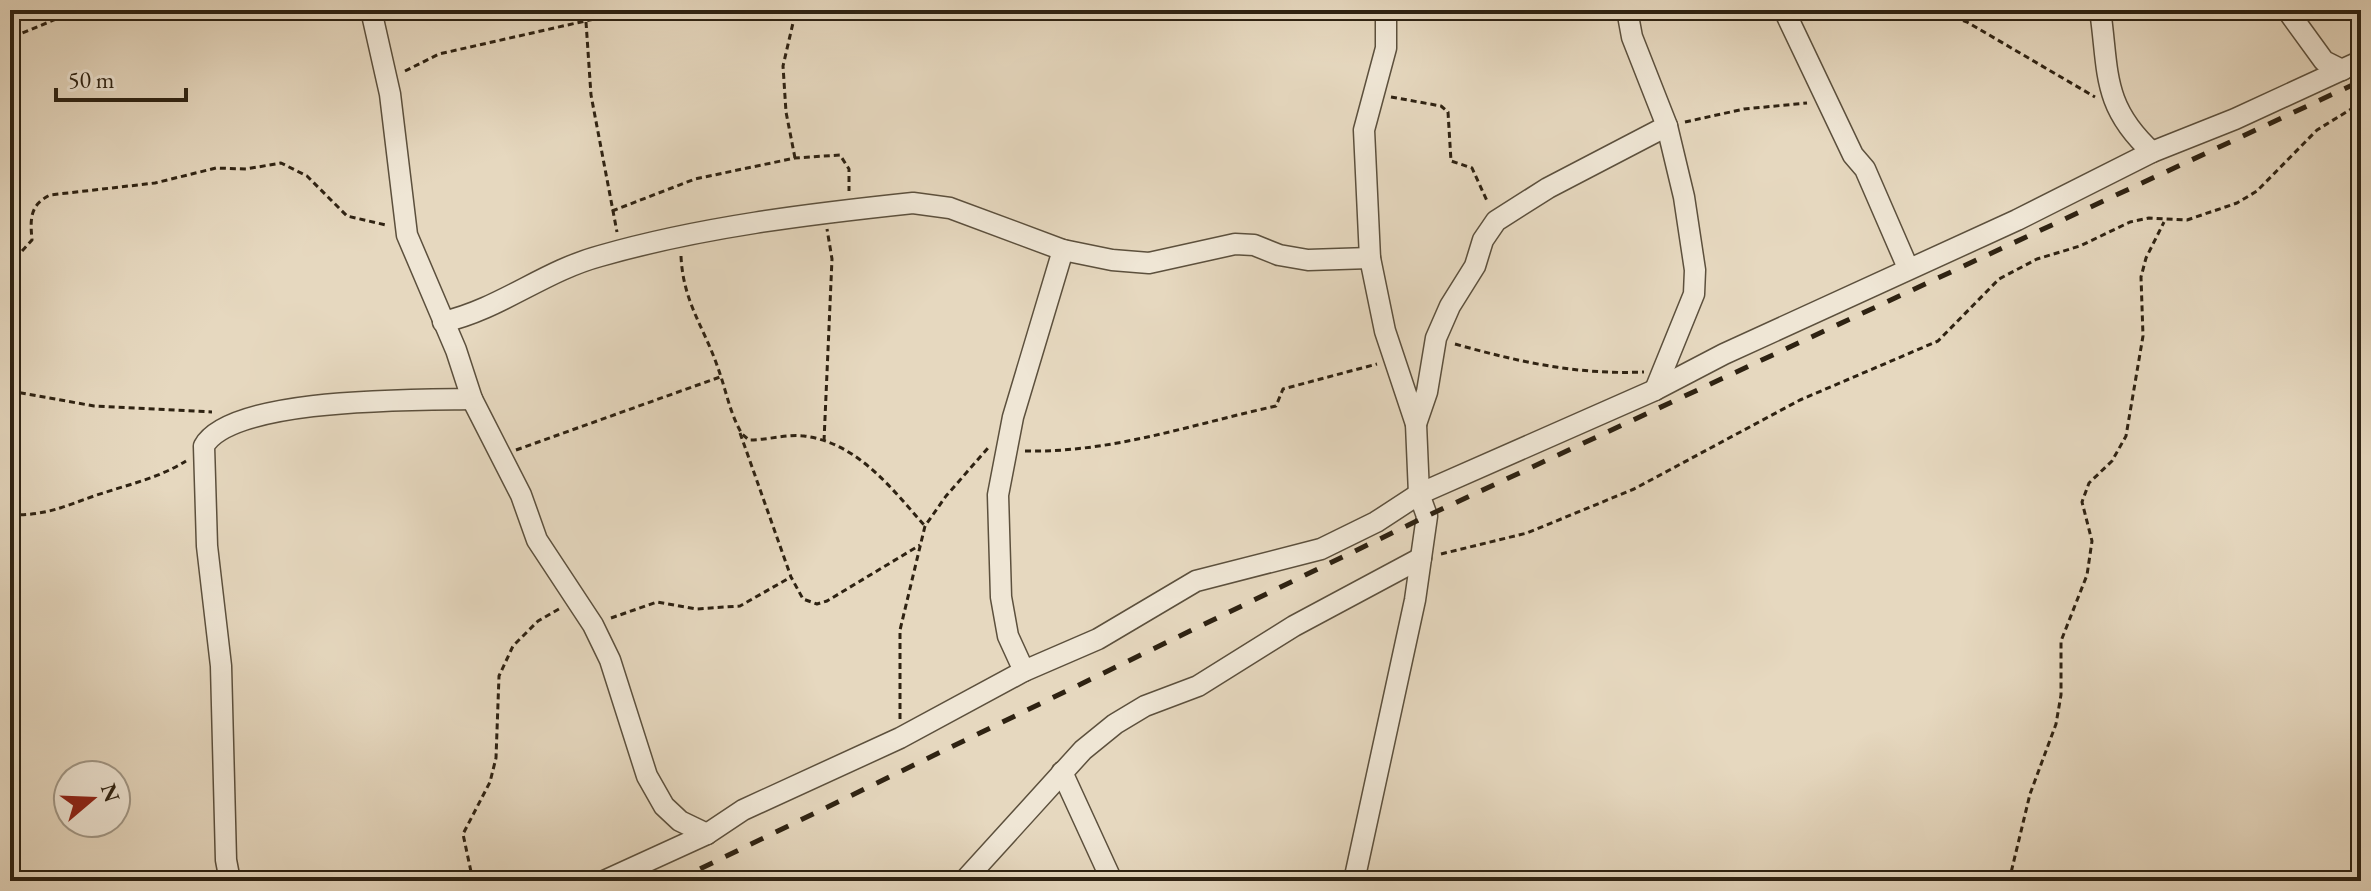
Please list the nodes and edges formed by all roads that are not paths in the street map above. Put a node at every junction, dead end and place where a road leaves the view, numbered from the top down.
1 (371, 10) edge
2 (1386, 10) edge
3 (1627, 10) edge
4 (1784, 10) edge
5 (2100, 10) edge
6 (2287, 10) edge
7 (2352, 65) edge
8 (1667, 126) junction
9 (2152, 152) junction
10 (1063, 250) junction
11 (1370, 258) junction
12 (1908, 268) junction
13 (443, 322) junction
14 (1658, 380) junction
15 (472, 399) junction
16 (1416, 424) junction
17 (1419, 494) junction
18 (1421, 558) junction
19 (1024, 671) junction
20 (1062, 772) junction
21 (707, 834) junction
22 (230, 881) edge
23 (604, 881) edge
24 (964, 881) edge
25 (1112, 881) edge
26 (1354, 881) edge

1 - 13 street
2 - 11 street
3 - 8 street
4 - 12 street
5 - 9 street
6 - 7 street
7 - 9 street
8 - 14 street
8 - 16 street
9 - 12 street
10 - 11 street
10 - 13 street
10 - 19 street
11 - 16 street
12 - 14 street
13 - 15 street
14 - 17 street
15 - 21 street
15 - 22 street
16 - 17 street
17 - 18 street
17 - 19 street
18 - 20 street
18 - 26 street
19 - 21 street
20 - 24 street
20 - 25 street
21 - 23 street

